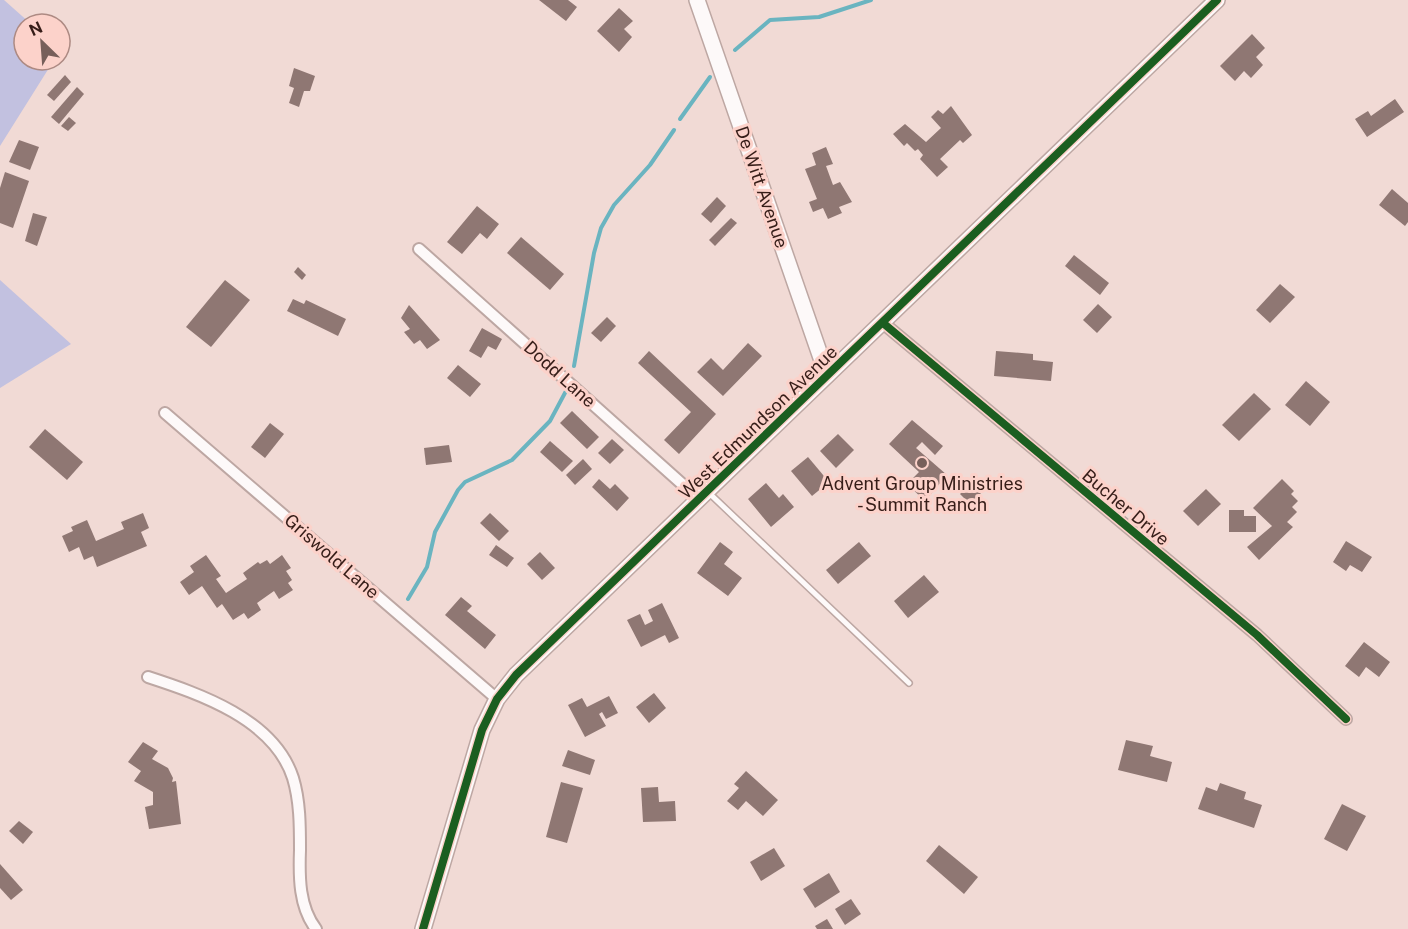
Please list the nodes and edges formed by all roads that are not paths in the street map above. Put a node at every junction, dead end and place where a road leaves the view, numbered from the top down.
1 (697, 0) edge
2 (1217, 0) edge
3 (419, 249) dead end
4 (883, 323) junction
5 (827, 375) junction
6 (165, 413) dead end
7 (704, 496) junction
8 (148, 676) dead end
9 (909, 683) dead end
10 (498, 699) junction
11 (1346, 719) dead end
12 (316, 929) edge
13 (423, 929) edge

1 - 5 street, De Witt Avenue
2 - 4 street, West Edmundson Avenue
3 - 7 street, Dodd Lane
4 - 5 street, West Edmundson Avenue
4 - 11 street, Bucher Drive
5 - 7 street, West Edmundson Avenue
6 - 10 street, Griswold Lane
7 - 9 lane
7 - 10 street, West Edmundson Avenue
8 - 12 street
10 - 13 street, West Edmundson Avenue

